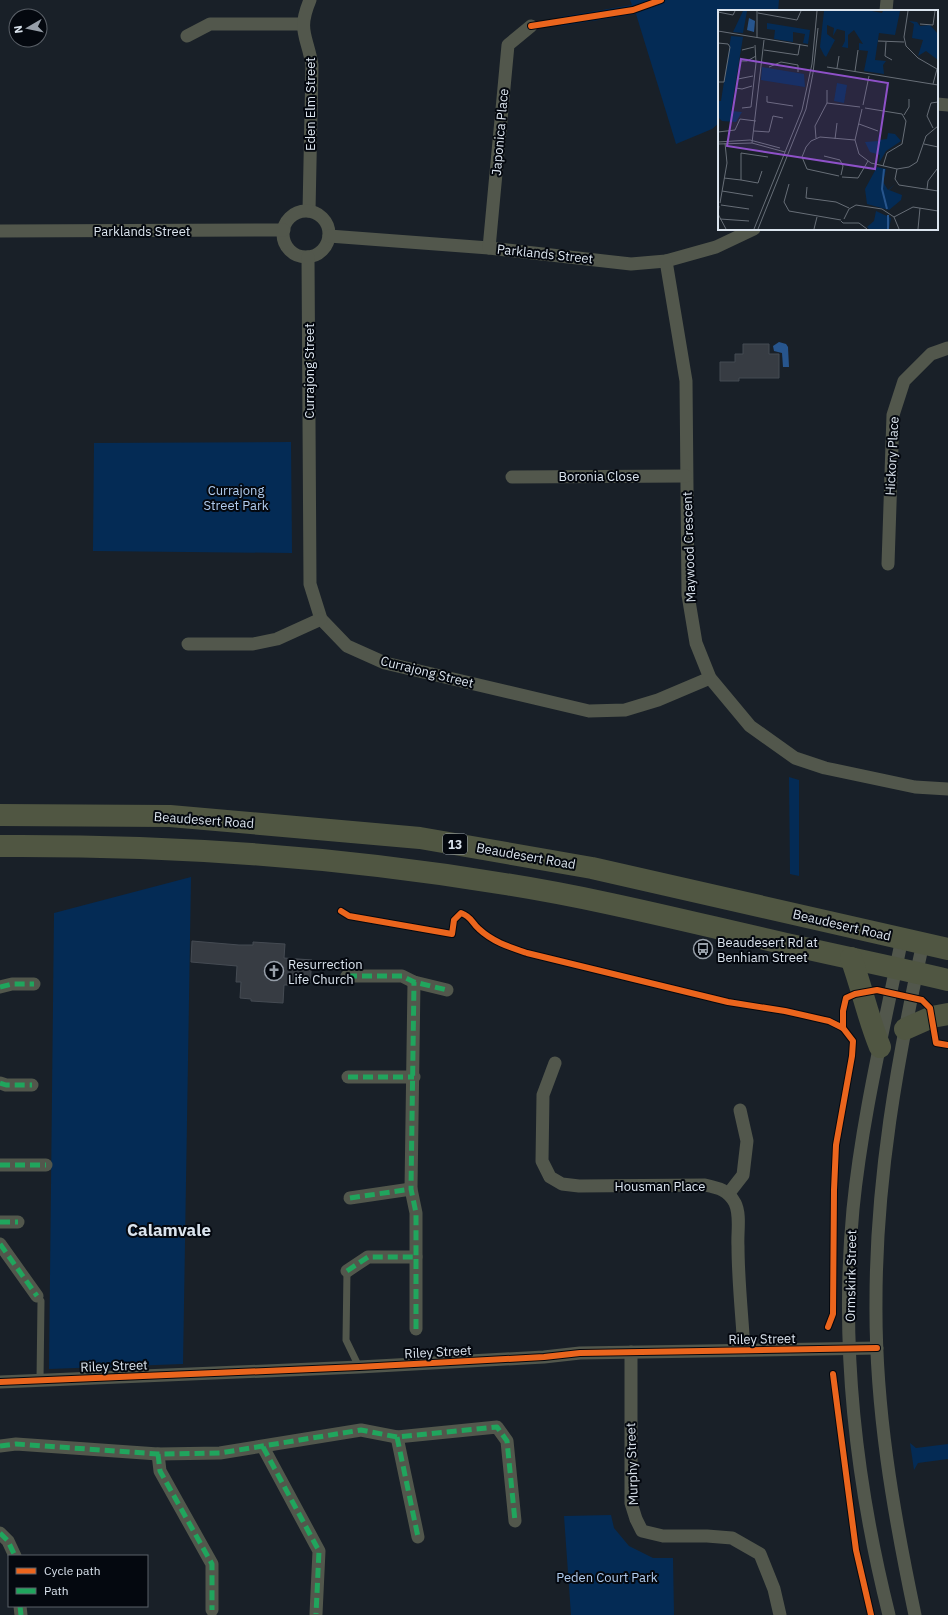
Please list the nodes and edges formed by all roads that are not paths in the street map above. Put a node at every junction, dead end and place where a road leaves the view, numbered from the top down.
1 (310, 0) edge
2 (887, 0) edge
3 (886, 10) edge
4 (302, 24) junction
5 (531, 26) dead end
6 (186, 36) dead end
7 (938, 104) edge
8 (948, 105) edge
9 (308, 211) junction
10 (284, 230) junction
11 (752, 230) edge
12 (0, 231) edge
13 (329, 236) junction
14 (489, 248) junction
15 (308, 257) junction
16 (666, 261) junction
17 (948, 348) edge
18 (686, 476) junction
19 (512, 477) dead end
20 (888, 564) dead end
21 (321, 619) junction
22 (188, 644) dead end
23 (710, 678) junction
24 (948, 789) edge
25 (0, 815) edge
26 (0, 846) edge
27 (902, 938) junction
28 (923, 943) junction
29 (948, 949) edge
30 (851, 958) junction
31 (906, 971) junction
32 (347, 976) dead end
33 (948, 980) edge
34 (414, 982) junction
35 (34, 984) dead end
36 (0, 987) edge
37 (447, 990) dead end
38 (948, 1014) edge
39 (905, 1029) junction
40 (880, 1047) junction
41 (555, 1063) dead end
42 (348, 1077) dead end
43 (414, 1077) junction
44 (0, 1083) edge
45 (32, 1085) dead end
46 (740, 1110) dead end
47 (0, 1165) edge
48 (46, 1165) dead end
49 (412, 1189) junction
50 (728, 1193) junction
51 (350, 1198) dead end
52 (0, 1222) edge
53 (18, 1222) dead end
54 (0, 1244) edge
55 (416, 1258) junction
56 (347, 1271) joint
57 (37, 1296) joint
58 (416, 1329) dead end
59 (877, 1348) junction
60 (850, 1349) junction
61 (744, 1350) junction
62 (631, 1352) junction
63 (359, 1367) junction
64 (40, 1380) junction
65 (0, 1382) edge
66 (397, 1437) junction
67 (0, 1446) edge
68 (263, 1447) junction
69 (158, 1454) junction
70 (515, 1521) dead end
71 (0, 1533) edge
72 (418, 1537) dead end
73 (15, 1555) edge
74 (212, 1610) dead end
75 (316, 1614) edge
76 (780, 1615) edge
77 (889, 1615) edge
78 (915, 1615) edge

1 - 4 street
2 - 3 street
4 - 6 street
4 - 9 street, Eden Elm Street
5 - 14 street, Japonica Place
7 - 8 street
9 - 10 street
9 - 13 street
10 - 12 street, Parklands Street
10 - 15 street
11 - 16 street, Parklands Street
13 - 14 street, Parklands Street
13 - 15 street
14 - 16 street, Parklands Street
15 - 21 street, Currajong Street
16 - 18 street, Maywood Crescent
17 - 20 street, Hickory Place
18 - 19 street, Boronia Close
18 - 23 street, Maywood Crescent
21 - 22 street
21 - 23 street, Currajong Street
23 - 24 street, Maywood Crescent
25 - 27 highway, Beaudesert Road / 13
26 - 30 highway
27 - 28 highway, Beaudesert Road / 13
27 - 31 street, Ormskirk Street
28 - 29 highway, Beaudesert Road / 13
28 - 31 street, Ormskirk Street
30 - 31 highway
30 - 40 highway
31 - 33 highway
31 - 39 street, Ormskirk Street
31 - 40 street, Ormskirk Street
32 - 34 street
34 - 37 street
34 - 43 street
35 - 36 street
38 - 39 highway
39 - 59 street, Ormskirk Street
40 - 60 street, Ormskirk Street
41 - 50 street, Housman Place
42 - 43 street
43 - 49 street
44 - 45 street
46 - 50 street
47 - 48 street
49 - 51 street
49 - 55 street
50 - 61 street
52 - 53 street
54 - 57 street
55 - 56 street
55 - 58 street
56 - 63 lane
57 - 64 lane
59 - 60 street, Riley Street
59 - 78 street, Ormskirk Street
60 - 61 street, Riley Street
60 - 77 street, Ormskirk Street
61 - 62 street, Riley Street
62 - 63 street, Riley Street
62 - 76 street, Murphy Street
63 - 64 street, Riley Street
64 - 65 street, Riley Street
66 - 68 street
66 - 70 street
66 - 72 street
67 - 69 street
68 - 69 street
68 - 75 street
69 - 74 street
71 - 73 street

